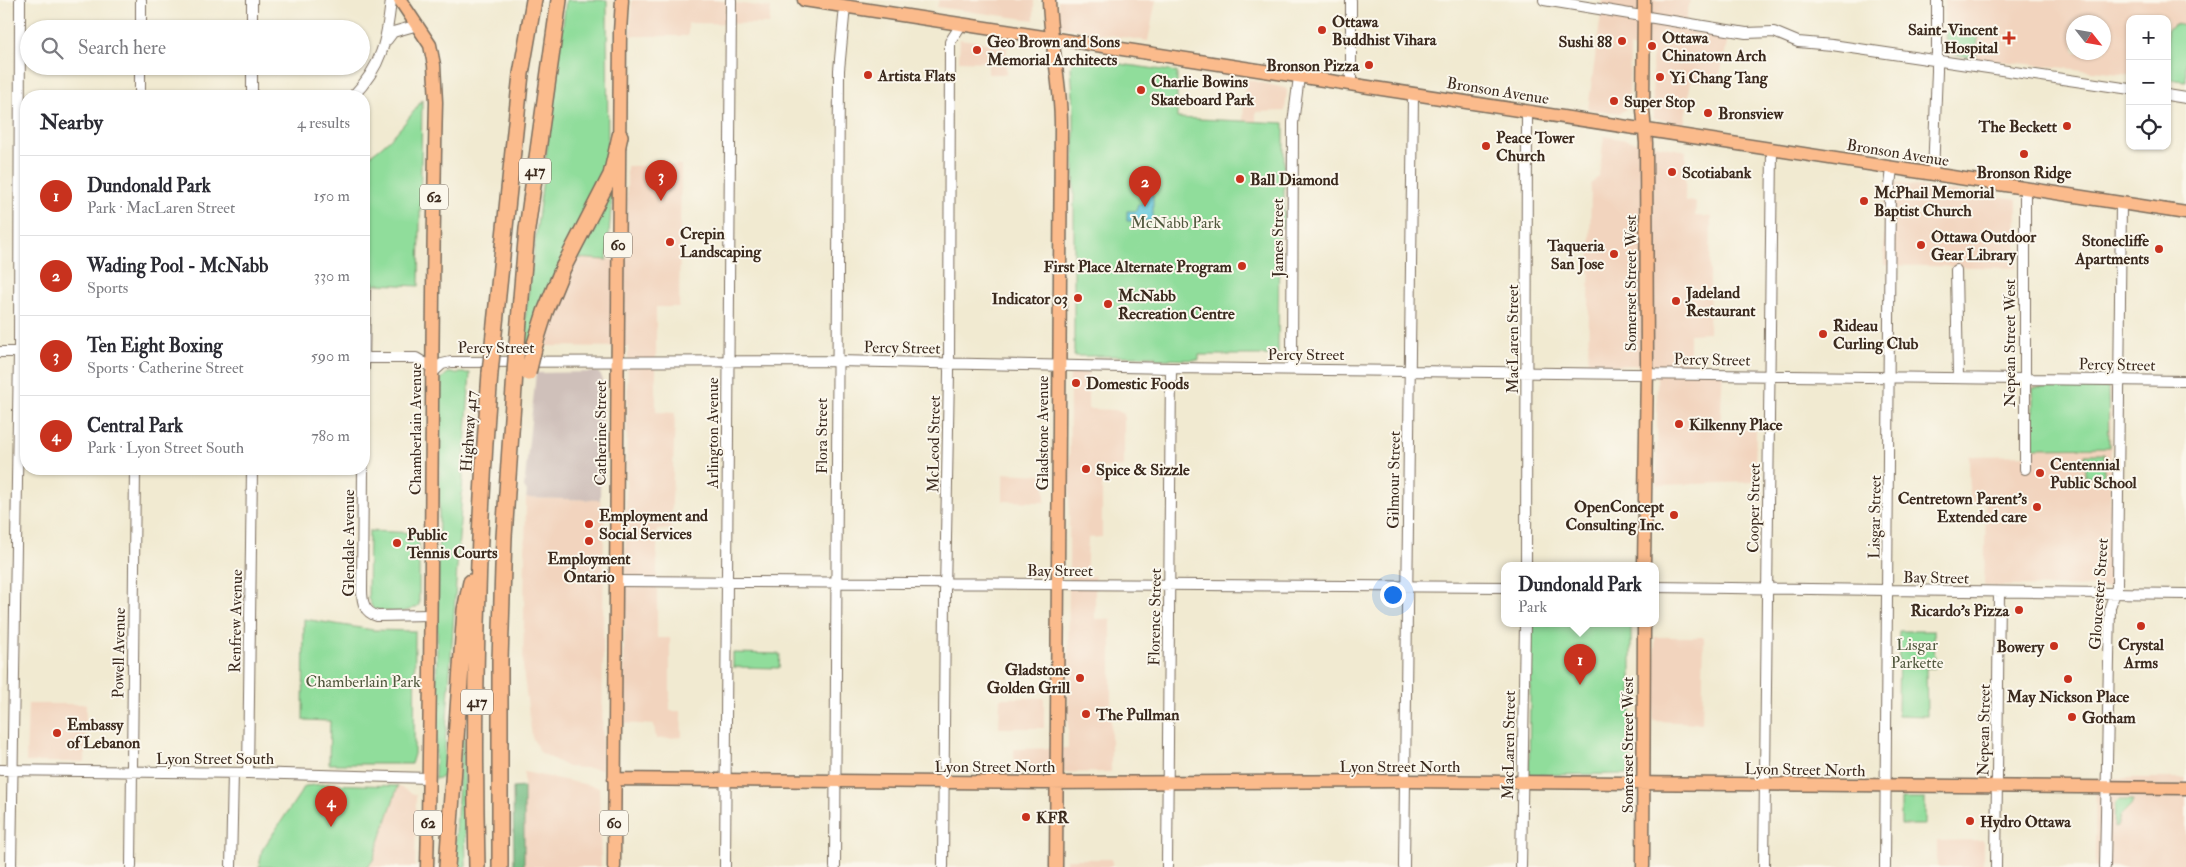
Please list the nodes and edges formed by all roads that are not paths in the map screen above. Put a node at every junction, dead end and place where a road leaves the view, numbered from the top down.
1 (20, 0) edge
2 (141, 0) edge
3 (252, 0) edge
4 (391, 0) edge
5 (400, 0) edge
6 (534, 0) edge
7 (559, 0) edge
8 (622, 0) edge
9 (731, 0) edge
10 (804, 0) edge
11 (1049, 0) edge
12 (1351, 0) edge
13 (1544, 0) edge
14 (1644, 0) edge
15 (1937, 0) edge
16 (845, 6) junction
17 (1644, 16) junction
18 (20, 20) edge
19 (141, 20) edge
20 (252, 20) edge
21 (418, 25) junction
22 (961, 25) junction
23 (1050, 38) junction
24 (386, 40) junction
25 (1938, 60) junction
26 (370, 74) edge
27 (20, 75) edge
28 (140, 75) edge
29 (252, 75) edge
30 (369, 75) edge
31 (1299, 77) junction
32 (1350, 84) junction
33 (2126, 88) edge
34 (21, 90) edge
35 (140, 90) edge
36 (252, 90) edge
37 (358, 90) edge
38 (1413, 94) junction
39 (2171, 96) edge
40 (2186, 98) edge
41 (1527, 111) junction
42 (1646, 130) junction
43 (620, 136) junction
44 (1772, 149) junction
45 (1892, 168) junction
46 (1933, 174) junction
47 (2025, 188) junction
48 (2121, 203) junction
49 (2186, 213) edge
50 (1956, 270) dead end
51 (0, 352) edge
52 (20, 352) edge
53 (432, 352) junction
54 (370, 358) edge
55 (406, 358) junction
56 (617, 358) junction
57 (837, 361) junction
58 (728, 362) junction
59 (948, 363) junction
60 (1059, 364) junction
61 (1171, 368) junction
62 (1292, 369) junction
63 (1410, 369) junction
64 (431, 370) junction
65 (1527, 371) junction
66 (522, 373) junction
67 (1647, 373) junction
68 (1768, 374) junction
69 (1890, 376) junction
70 (1958, 377) junction
71 (2024, 378) junction
72 (2119, 379) junction
73 (2186, 381) edge
74 (20, 436) edge
75 (2024, 469) dead end
76 (135, 475) edge
77 (252, 475) edge
78 (363, 475) edge
79 (480, 536) junction
80 (1526, 562) edge
81 (1644, 562) edge
82 (615, 582) junction
83 (727, 582) junction
84 (836, 583) junction
85 (945, 583) junction
86 (1057, 585) junction
87 (1170, 585) junction
88 (1407, 587) junction
89 (1501, 587) edge
90 (1659, 588) edge
91 (1767, 590) junction
92 (1888, 591) junction
93 (1999, 593) junction
94 (2115, 594) junction
95 (2186, 594) edge
96 (430, 615) junction
97 (1525, 627) edge
98 (1644, 627) edge
99 (0, 770) edge
100 (12, 771) junction
101 (131, 773) junction
102 (233, 773) junction
103 (248, 773) junction
104 (429, 778) junction
105 (614, 779) junction
106 (725, 780) junction
107 (835, 781) junction
108 (1405, 781) junction
109 (943, 782) junction
110 (1056, 782) junction
111 (1167, 782) junction
112 (1522, 783) junction
113 (1643, 783) junction
114 (1765, 784) junction
115 (1886, 786) junction
116 (1997, 787) junction
117 (2106, 787) junction
118 (2186, 788) edge
119 (11, 867) edge
120 (131, 867) edge
121 (231, 867) edge
122 (427, 867) edge
123 (447, 867) edge
124 (477, 867) edge
125 (500, 867) edge
126 (614, 867) edge
127 (725, 867) edge
128 (835, 867) edge
129 (943, 867) edge
130 (1056, 867) edge
131 (1167, 867) edge
132 (1404, 867) edge
133 (1521, 867) edge
134 (1642, 867) edge
135 (1764, 867) edge
136 (1885, 867) edge
137 (1996, 867) edge
138 (2105, 867) edge

1 - 18 street
2 - 19 street
3 - 20 street
4 - 24 street
5 - 21 main road, Chamberlain Avenue / 62
6 - 79 highway, Highway 417 / 417, bridge
7 - 66 highway, 417, bridge
8 - 43 main road, Catherine Street / 60
9 - 58 street, Arlington Avenue
10 - 16 main road, Bronson Avenue
11 - 23 main road, Gladstone Avenue
12 - 32 street
13 - 17 street
14 - 17 main road, Somerset Street West
15 - 25 street
16 - 22 main road, Bronson Avenue
16 - 57 street, Flora Street
17 - 25 street
17 - 42 main road, Somerset Street West
21 - 24 street
21 - 53 main road, Chamberlain Avenue / 62
22 - 23 main road, Bronson Avenue
22 - 59 street, McLeod Street
23 - 31 main road, Bronson Avenue
23 - 60 main road, Gladstone Avenue
24 - 26 street
25 - 33 street
25 - 46 street
27 - 34 street
28 - 35 street
29 - 36 street
30 - 37 street
31 - 32 main road, Bronson Avenue
31 - 62 street, James Street
32 - 38 main road, Bronson Avenue
38 - 41 main road, Bronson Avenue
38 - 63 street, Gilmour Street
39 - 40 street
41 - 42 main road, Bronson Avenue
41 - 65 street, MacLaren Street
42 - 44 main road, Bronson Avenue
42 - 67 main road, Somerset Street West
43 - 56 main road, Catherine Street / 60
43 - 66 highway, bridge
44 - 45 main road, Bronson Avenue
44 - 68 street, Cooper Street
45 - 46 main road, Bronson Avenue
45 - 69 street, Lisgar Street
46 - 47 main road, Bronson Avenue
47 - 48 main road, Bronson Avenue
47 - 71 street, Nepean Street West
48 - 49 main road, Bronson Avenue
48 - 72 street, Gloucester Street
50 - 70 street
51 - 52 street
53 - 55 street
53 - 64 main road, Chamberlain Avenue / 62
54 - 55 street
55 - 64 street
56 - 58 street, Percy Street
56 - 64 street, Percy Street
56 - 82 main road, Catherine Street / 60
57 - 58 street, Percy Street
57 - 59 street, Percy Street
57 - 84 street, Flora Street
58 - 83 street, Arlington Avenue
59 - 60 street, Percy Street
59 - 85 street, McLeod Street
60 - 61 street, Percy Street
60 - 86 main road, Gladstone Avenue
61 - 62 street, Percy Street
61 - 87 street, Florence Street
62 - 63 street, Percy Street
63 - 65 street, Percy Street
63 - 88 street, Gilmour Street
64 - 96 main road, Chamberlain Avenue / 62
65 - 67 street, Percy Street
65 - 80 street, MacLaren Street
66 - 125 highway, 417
67 - 68 street, Percy Street
67 - 81 main road, Somerset Street West
68 - 69 street, Percy Street
68 - 91 street, Cooper Street
69 - 70 street, Percy Street
69 - 92 street, Lisgar Street
70 - 71 street, Percy Street
71 - 72 street, Percy Street
71 - 75 street, Nepean Street West
72 - 73 street, Percy Street
72 - 94 street, Gloucester Street
74 - 100 street
76 - 101 street, Powell Avenue
77 - 103 street, Renfrew Avenue
78 - 96 street, Glendale Avenue
79 - 123 highway
79 - 124 highway, Highway 417 / 417
82 - 83 street, Bay Street
82 - 105 main road, Catherine Street / 60
83 - 84 street, Bay Street
83 - 106 street, Arlington Avenue
84 - 85 street, Bay Street
84 - 107 street, Flora Street
85 - 86 street, Bay Street
85 - 109 street, McLeod Street
86 - 87 street, Bay Street
86 - 110 main road, Gladstone Avenue
87 - 88 street, Bay Street
87 - 111 street, Florence Street
88 - 89 street, Bay Street
88 - 108 street, Gilmour Street
90 - 91 street, Bay Street
91 - 92 street, Bay Street
91 - 114 street, Cooper Street
92 - 93 street, Bay Street
92 - 115 street, Lisgar Street
93 - 94 street, Bay Street
93 - 116 street, Nepean Street
94 - 95 street, Bay Street
94 - 117 street, Gloucester Street
96 - 104 main road, Chamberlain Avenue / 62
97 - 112 street, MacLaren Street
98 - 113 main road, Somerset Street West
99 - 100 street, Lyon Street South
100 - 101 street, Lyon Street South
100 - 119 street
101 - 102 street, Lyon Street South
101 - 120 street, Powell Avenue
102 - 103 street, Lyon Street South
102 - 121 street
103 - 104 street, Lyon Street South
104 - 122 main road, Chamberlain Avenue / 62
105 - 106 main road, Lyon Street North
105 - 126 main road, Catherine Street / 60
106 - 107 main road, Lyon Street North
106 - 127 street, Arlington Avenue
107 - 109 main road, Lyon Street North
107 - 128 street, Flora Street
108 - 111 main road, Lyon Street North
108 - 112 main road, Lyon Street North
108 - 132 street, Gilmour Street
109 - 110 main road, Lyon Street North
109 - 129 street, McLeod Street
110 - 111 main road, Lyon Street North
110 - 130 main road, Gladstone Avenue
111 - 131 street, Florence Street
112 - 113 main road, Lyon Street North
112 - 133 street, MacLaren Street
113 - 114 main road, Lyon Street North
113 - 134 main road, Somerset Street West
114 - 115 main road, Lyon Street North
114 - 135 street, Cooper Street
115 - 116 main road, Lyon Street North
115 - 136 street, Lisgar Street
116 - 117 main road, Lyon Street North
116 - 137 street, Nepean Street
117 - 118 main road, Lyon Street North
117 - 138 street, Gloucester Street

